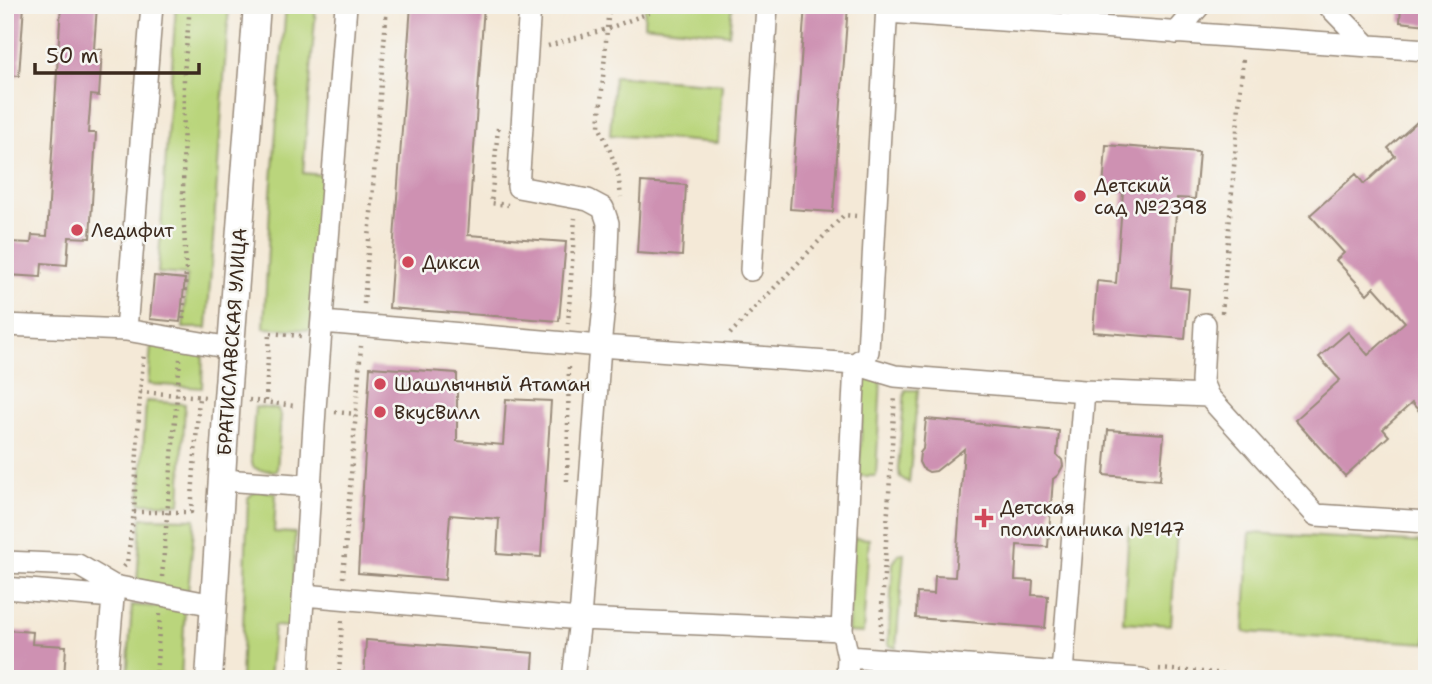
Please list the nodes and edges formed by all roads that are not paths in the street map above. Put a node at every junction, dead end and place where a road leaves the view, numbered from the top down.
1 (152, 5) edge
2 (257, 5) edge
3 (346, 5) edge
4 (530, 5) edge
5 (766, 5) edge
6 (1199, 5) edge
7 (1328, 5) edge
8 (887, 9) edge
9 (1176, 33) junction
10 (1368, 46) junction
11 (1427, 50) edge
12 (751, 270) dead end
13 (5, 325) edge
14 (322, 330) junction
15 (136, 332) junction
16 (1204, 332) road end
17 (600, 346) junction
18 (231, 348) junction
19 (855, 364) junction
20 (1084, 391) junction
21 (1208, 396) junction
22 (223, 480) junction
23 (311, 486) junction
24 (1427, 522) edge
25 (5, 562) edge
26 (5, 588) edge
27 (113, 592) junction
28 (304, 595) junction
29 (214, 604) junction
30 (580, 619) junction
31 (842, 630) junction
32 (848, 657) junction
33 (1062, 673) junction
34 (106, 679) edge
35 (209, 679) edge
36 (298, 679) edge
37 (573, 679) edge
38 (847, 679) edge
39 (1141, 679) edge

1 - 15 street
2 - 18 main road, БРАТИСЛАВСКАЯ УЛИЦА
3 - 14 street
4 - 17 street
5 - 12 street
6 - 9 street
7 - 10 street
8 - 9 street
8 - 19 street
9 - 10 street
10 - 11 street
13 - 15 street
14 - 17 street
14 - 23 street
15 - 18 street
16 - 21 street
17 - 19 street
17 - 30 street
18 - 22 main road, БРАТИСЛАВСКАЯ УЛИЦА
19 - 20 street
19 - 31 street
20 - 21 street
20 - 33 street
21 - 24 street
22 - 23 street
22 - 29 main road, БРАТИСЛАВСКАЯ УЛИЦА
23 - 28 street
25 - 27 street
26 - 27 street
27 - 29 street
27 - 34 street
28 - 30 street
28 - 36 street
29 - 35 main road, БРАТИСЛАВСКАЯ УЛИЦА
30 - 31 street
30 - 37 street
31 - 32 street
32 - 33 street
32 - 38 street
33 - 39 street

